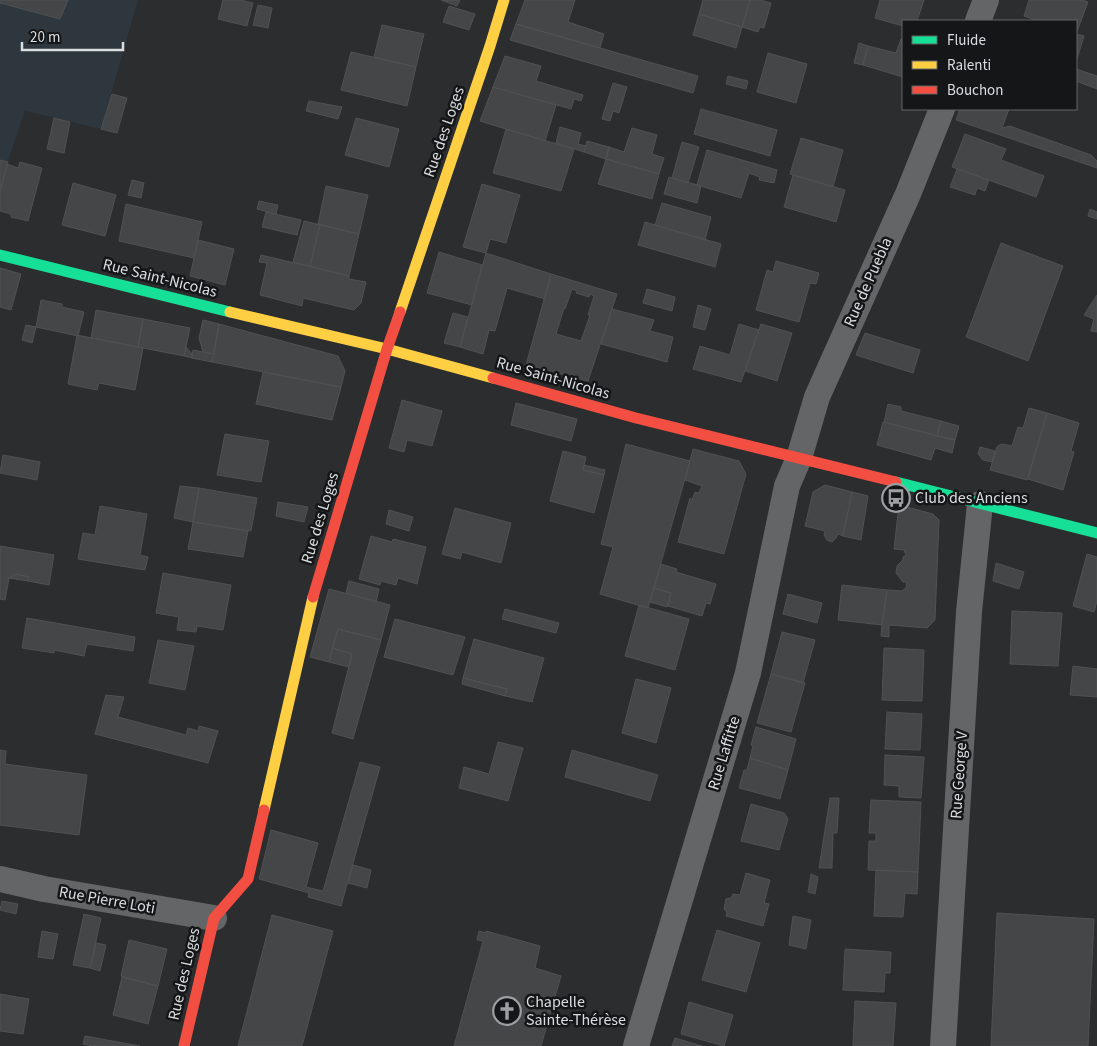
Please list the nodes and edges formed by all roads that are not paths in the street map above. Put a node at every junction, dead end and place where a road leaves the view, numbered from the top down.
1 (504, 0) edge
2 (986, 0) edge
3 (978, 20) edge
4 (942, 110) edge
5 (0, 255) edge
6 (387, 349) junction
7 (799, 458) junction
8 (980, 504) junction
9 (1097, 534) edge
10 (0, 879) edge
11 (214, 918) junction
12 (184, 1046) edge
13 (636, 1046) edge
14 (943, 1046) edge

1 - 6 street, Rue des Loges
2 - 3 street
4 - 7 street, Rue de Puebla
5 - 6 street, Rue Saint-Nicolas
6 - 7 street, Rue Saint-Nicolas
6 - 11 street, Rue des Loges
7 - 8 street, Rue Saint-Nicolas
7 - 13 street, Rue Laffitte
8 - 9 street, Rue Saint-Nicolas
8 - 14 street, Rue George V
10 - 11 street, Rue Pierre Loti
11 - 12 street, Rue des Loges

